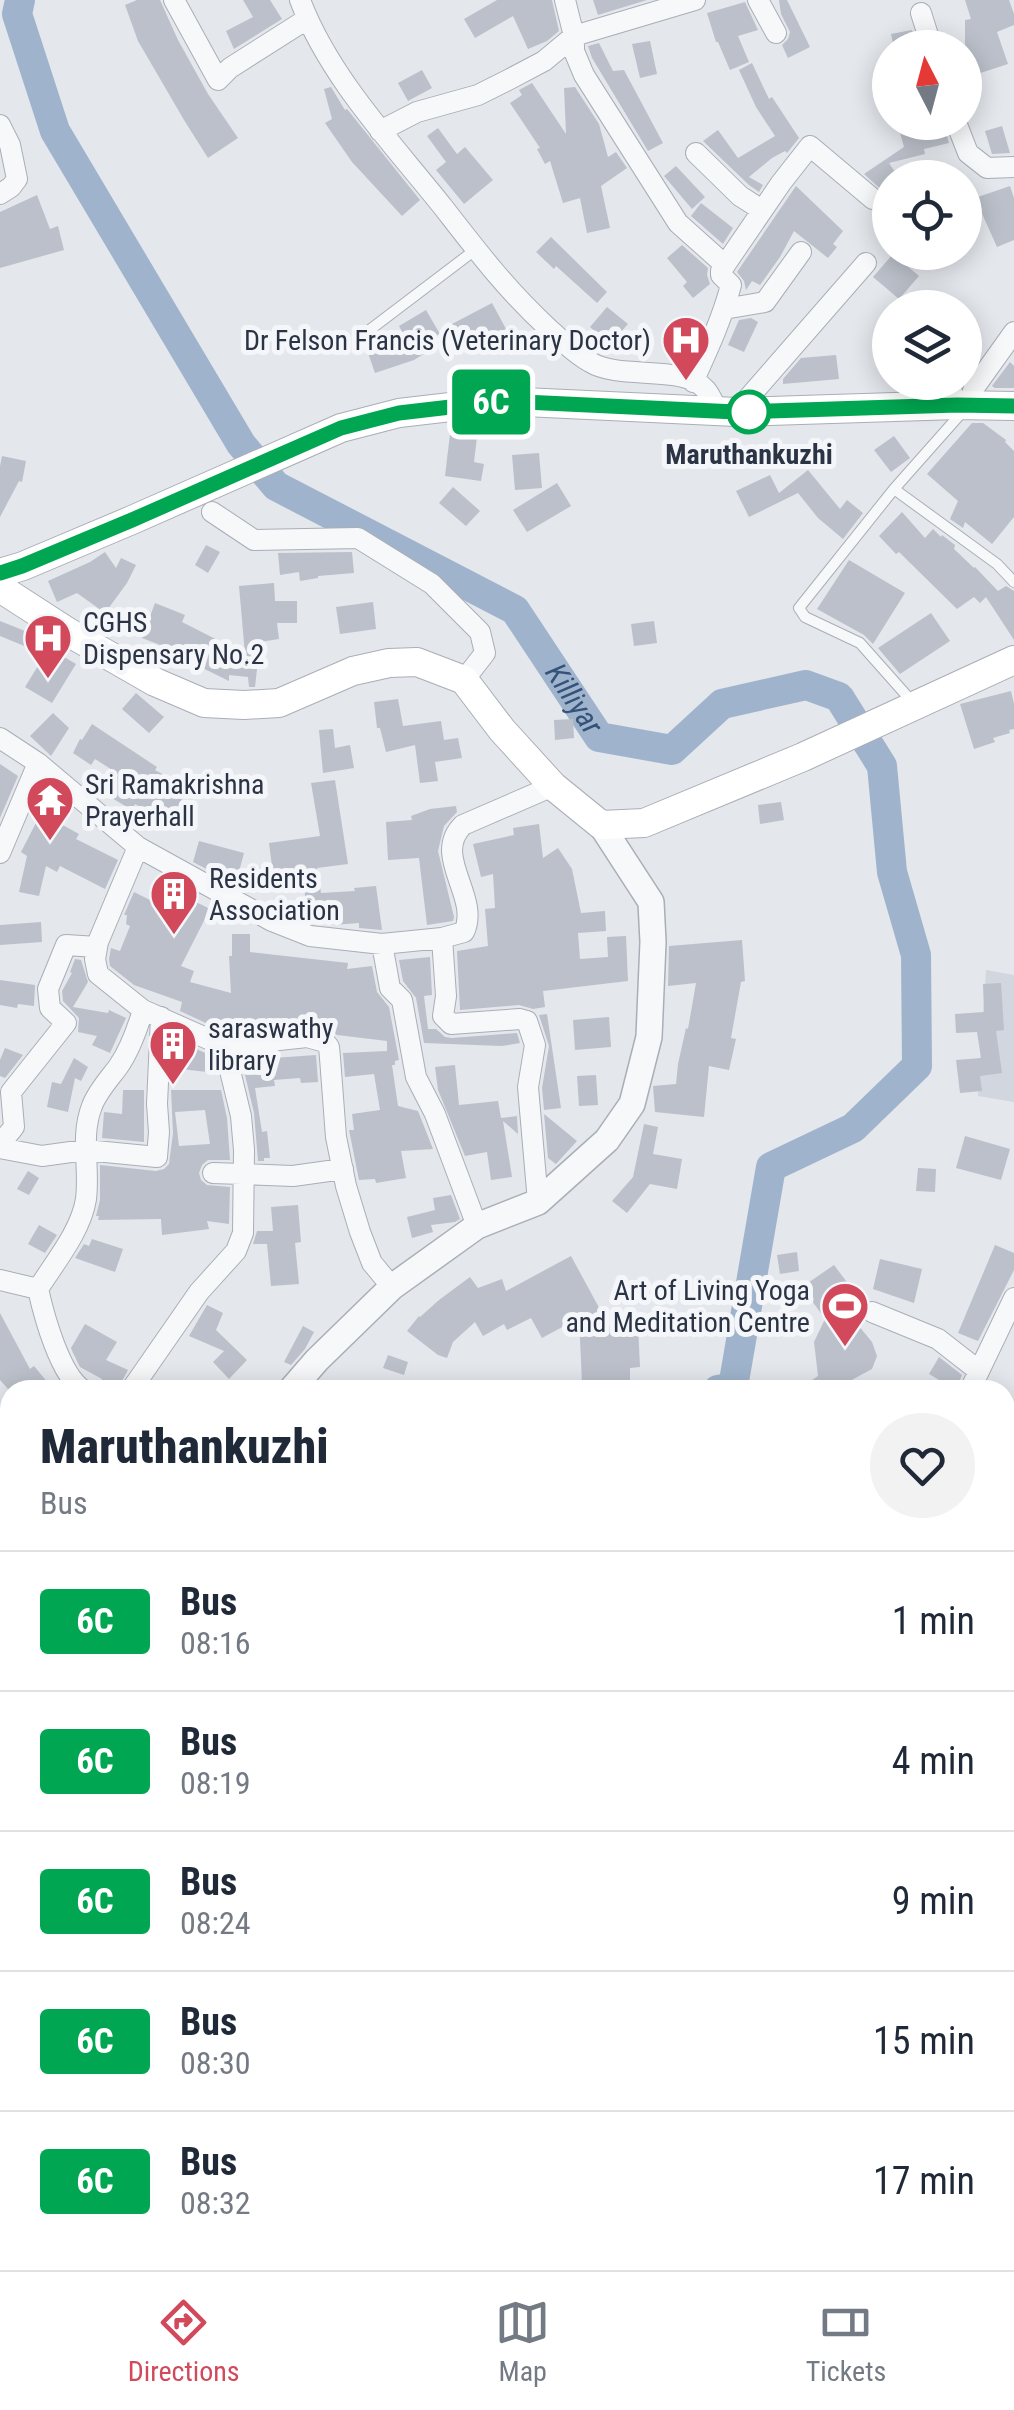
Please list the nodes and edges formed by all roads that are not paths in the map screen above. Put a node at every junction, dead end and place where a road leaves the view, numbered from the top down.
1 (174, 0) edge
2 (566, 0) edge
3 (695, 0) edge
4 (758, 0) edge
5 (304, 10) edge
6 (922, 13) dead end
7 (927, 30) edge
8 (776, 33) dead end
9 (574, 36) junction
10 (0, 125) edge
11 (380, 130) junction
12 (963, 140) edge
13 (696, 152) dead end
14 (1014, 168) edge
15 (0, 194) edge
16 (872, 198) edge
17 (762, 210) junction
18 (474, 250) junction
19 (801, 252) dead end
20 (866, 263) dead end
21 (724, 265) junction
22 (724, 309) junction
23 (1014, 332) edge
24 (360, 338) dead end
25 (982, 377) edge
26 (693, 382) junction
27 (922, 400) edge
28 (957, 400) edge
29 (972, 400) edge
30 (1014, 406) edge
31 (726, 411) junction
32 (894, 489) junction
33 (212, 512) dead end
34 (0, 572) edge
35 (1014, 582) edge
36 (9, 593) edge
37 (1014, 660) edge
38 (464, 680) junction
39 (911, 708) junction
40 (0, 738) edge
41 (38, 763) junction
42 (553, 786) junction
43 (601, 824) junction
44 (138, 847) junction
45 (0, 853) edge
46 (442, 938) junction
47 (382, 944) junction
48 (97, 947) junction
49 (152, 1014) junction
50 (224, 1046) junction
51 (6, 1090) edge
52 (0, 1146) edge
53 (85, 1150) junction
54 (342, 1169) junction
55 (244, 1173) junction
56 (213, 1174) dead end
57 (538, 1202) junction
58 (477, 1226) junction
59 (0, 1280) edge
60 (392, 1288) junction
61 (38, 1289) junction
62 (1014, 1298) edge
63 (872, 1312) dead end
64 (73, 1380) edge
65 (138, 1380) edge
66 (300, 1380) edge
67 (975, 1380) edge

1 - 5 street
2 - 9 street
3 - 9 street
4 - 8 street
5 - 11 street
6 - 7 street
9 - 11 street
9 - 21 street
10 - 15 street
11 - 18 street
12 - 14 street
13 - 17 street
16 - 17 street
17 - 21 street
18 - 24 lane
18 - 26 street
19 - 22 street
20 - 31 street
21 - 22 street
22 - 26 street
23 - 25 street
26 - 31 street
27 - 31 main road
28 - 32 lane
29 - 30 main road
31 - 34 main road
32 - 35 lane
32 - 39 lane
33 - 38 street
36 - 38 main road
37 - 39 main road
38 - 42 main road
39 - 43 main road
40 - 41 street
41 - 44 street
41 - 45 street
42 - 43 main road
42 - 46 street
43 - 57 street
44 - 47 street
44 - 48 street
46 - 47 street
46 - 57 street
47 - 58 street
48 - 49 street
48 - 51 street
49 - 50 street
49 - 53 street
49 - 53 street
50 - 54 street
50 - 55 street
51 - 52 street
52 - 53 street
53 - 61 street
54 - 55 street
54 - 60 street
55 - 56 street
55 - 65 street
57 - 58 street
58 - 60 street
59 - 61 street
60 - 66 street
61 - 64 street
62 - 67 street
63 - 67 street

